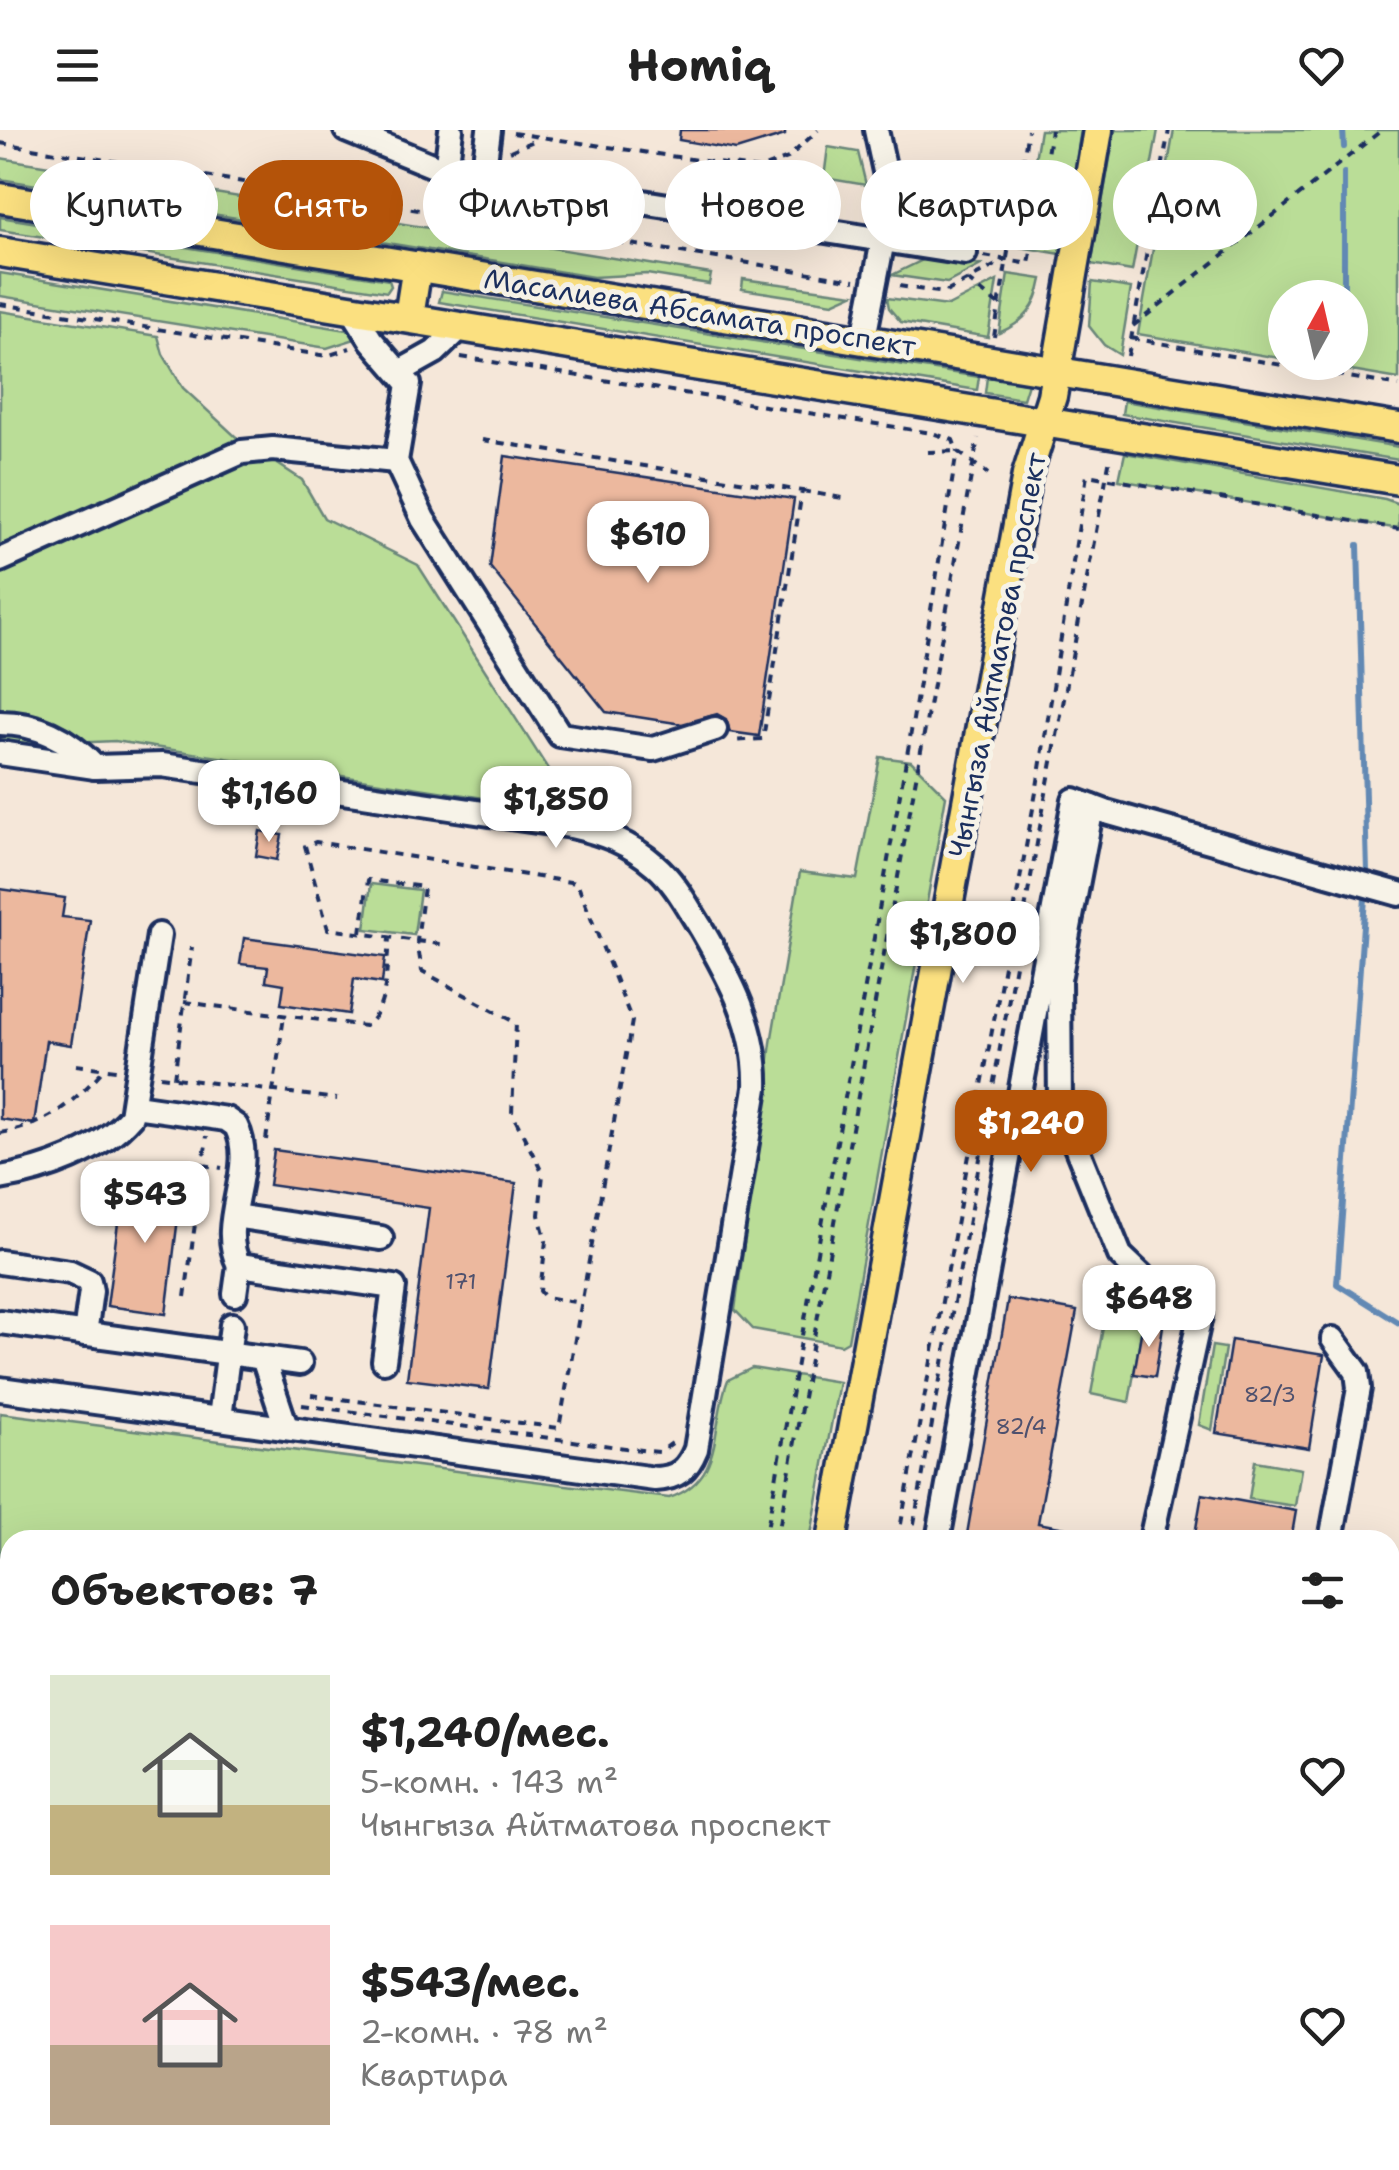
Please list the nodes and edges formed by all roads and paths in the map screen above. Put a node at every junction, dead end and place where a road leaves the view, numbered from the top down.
1 (346, 130) edge
2 (451, 130) edge
3 (818, 130) edge
4 (876, 130) edge
5 (1028, 130) edge
6 (1051, 130) edge
7 (1098, 130) edge
8 (1169, 130) edge
9 (1382, 130) edge
10 (541, 137) junction
11 (495, 138) edge
12 (0, 144) edge
13 (447, 160) edge
14 (883, 160) edge
15 (423, 162) edge
16 (0, 198) edge
17 (645, 203) edge
18 (861, 237) edge
19 (881, 250) edge
20 (942, 250) edge
21 (0, 252) edge
22 (965, 254) dead end
23 (1006, 260) junction
24 (417, 266) junction
25 (967, 280) junction
26 (873, 283) junction
27 (0, 304) edge
28 (998, 305) junction
29 (351, 308) junction
30 (409, 317) junction
31 (461, 326) junction
32 (1134, 326) junction
33 (864, 338) junction
34 (1132, 338) junction
35 (371, 340) junction
36 (993, 340) dead end
37 (435, 352) junction
38 (1128, 358) dead end
39 (401, 371) junction
40 (1057, 371) junction
41 (1399, 386) edge
42 (1046, 420) junction
43 (1399, 428) edge
44 (979, 430) dead end
45 (482, 440) dead end
46 (1112, 451) dead end
47 (928, 452) dead end
48 (957, 452) junction
49 (396, 461) junction
50 (974, 463) junction
51 (988, 474) dead end
52 (1107, 478) junction
53 (1399, 480) edge
54 (802, 491) junction
55 (842, 498) dead end
56 (1399, 529) edge
57 (0, 560) edge
58 (0, 723) edge
59 (722, 735) joint
60 (0, 754) edge
61 (95, 767) junction
62 (1083, 804) junction
63 (1399, 894) edge
64 (361, 933) junction
65 (159, 935) dead end
66 (390, 937) junction
67 (417, 941) junction
68 (447, 946) dead end
69 (192, 947) dead end
70 (184, 1002) junction
71 (284, 1016) junction
72 (76, 1065) dead end
73 (104, 1069) junction
74 (140, 1074) junction
75 (174, 1078) junction
76 (273, 1091) junction
77 (338, 1099) dead end
78 (135, 1106) junction
79 (210, 1117) junction
80 (0, 1132) edge
81 (266, 1141) dead end
82 (129, 1175) dead end
83 (0, 1178) edge
84 (200, 1186) junction
85 (234, 1216) junction
86 (380, 1238) dead end
87 (0, 1262) edge
88 (239, 1266) junction
89 (1141, 1275) dead end
90 (235, 1294) dead end
91 (185, 1296) dead end
92 (582, 1303) junction
93 (1200, 1316) dead end
94 (0, 1322) edge
95 (232, 1325) dead end
96 (86, 1334) junction
97 (1332, 1339) dead end
98 (228, 1353) junction
99 (263, 1358) junction
100 (384, 1361) dead end
101 (300, 1363) dead end
102 (0, 1389) edge
103 (311, 1395) dead end
104 (278, 1402) junction
105 (220, 1418) junction
106 (286, 1427) junction
107 (676, 1434) dead end
108 (767, 1530) edge
109 (779, 1530) edge
110 (834, 1530) edge
111 (900, 1530) edge
112 (913, 1530) edge
113 (940, 1530) edge
114 (1152, 1530) edge
115 (1333, 1530) edge

1 - 15 street
2 - 13 street
3 - 10 path
4 - 14 street
5 - 23 path
6 - 23 path
7 - 40 main road, Чынгыза Айтматова проспект
8 - 32 path
9 - 32 path
10 - 11 path
10 - 11 path
12 - 26 path
16 - 24 main road, Масалиева Абсамата проспект
17 - 18 street
19 - 26 street
20 - 22 street
21 - 29 main road, Масалиева Абсамата проспект
23 - 25 path
23 - 28 path
24 - 30 main road
24 - 33 main road, Масалиева Абсамата проспект
25 - 26 path
25 - 28 path
26 - 33 street
27 - 35 path
28 - 36 path
29 - 30 main road, Масалиева Абсамата проспект
29 - 35 street
30 - 31 main road, Масалиева Абсамата проспект
31 - 37 street
31 - 42 main road, Масалиева Абсамата проспект
32 - 34 path
33 - 40 main road, Масалиева Абсамата проспект
34 - 38 path
34 - 41 path
35 - 39 street
37 - 39 street
37 - 48 path
39 - 49 street
40 - 42 main road, Чынгыза Айтматова проспект
40 - 43 main road, Масалиева Абсамата проспект
42 - 53 main road, Масалиева Абсамата проспект
42 - 110 main road, Чынгыза Айтматова проспект
44 - 50 path
45 - 54 path
46 - 52 path
47 - 48 path
48 - 50 path
48 - 108 path
49 - 57 street
49 - 59 street
50 - 51 path
50 - 109 path
52 - 56 path
52 - 111 path
52 - 112 path
54 - 55 path
54 - 59 path
58 - 61 street
60 - 61 street
61 - 106 street
62 - 63 street
62 - 89 street
62 - 113 street
64 - 66 path
64 - 67 path
64 - 92 path
65 - 74 street
66 - 67 path
66 - 71 path
67 - 68 path
67 - 92 path
69 - 70 path
70 - 71 path
70 - 75 path
71 - 76 path
72 - 73 path
73 - 74 path
73 - 80 path
74 - 75 path
74 - 78 street
75 - 76 path
76 - 77 path
76 - 81 path
78 - 79 street
78 - 83 street
79 - 84 path
79 - 85 street
82 - 84 path
84 - 91 path
85 - 86 street
85 - 88 street
87 - 96 street
88 - 90 street
88 - 100 street
92 - 103 path
93 - 114 street
94 - 96 street
95 - 98 street
96 - 98 street
97 - 115 street
98 - 99 street
98 - 105 street
99 - 101 street
99 - 104 street
102 - 105 street
104 - 106 street
104 - 107 path
105 - 106 street

